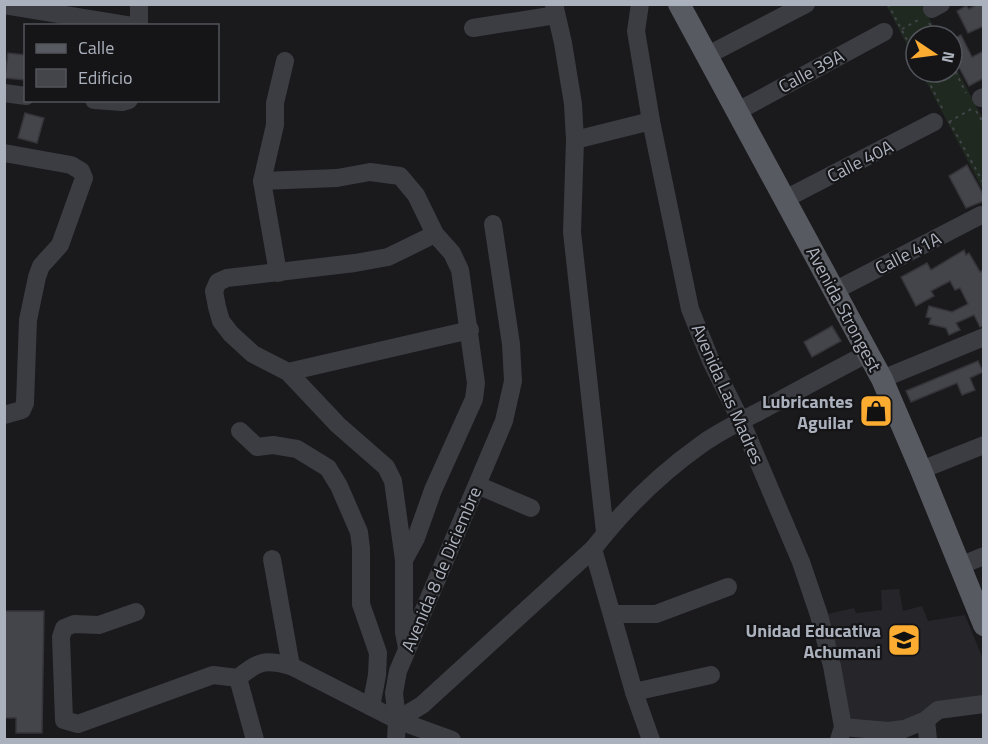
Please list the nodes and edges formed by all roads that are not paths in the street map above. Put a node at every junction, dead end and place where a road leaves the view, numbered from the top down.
1 (139, 4) edge
2 (640, 4) edge
3 (679, 4) edge
4 (806, 4) edge
5 (4, 5) edge
6 (555, 10) edge
7 (120, 24) edge
8 (139, 24) edge
9 (472, 28) dead end
10 (893, 31) road end
11 (708, 55) junction
12 (285, 61) dead end
13 (4, 93) edge
14 (24, 96) edge
15 (738, 111) junction
16 (651, 121) junction
17 (942, 122) road end
18 (575, 140) junction
19 (4, 153) edge
20 (262, 181) junction
21 (785, 199) junction
22 (981, 215) dead end
23 (493, 224) dead end
24 (435, 234) junction
25 (278, 273) junction
26 (834, 291) junction
27 (470, 330) junction
28 (984, 337) edge
29 (868, 353) junction
30 (288, 372) junction
31 (882, 379) junction
32 (4, 415) edge
33 (741, 421) junction
34 (240, 431) dead end
35 (984, 446) edge
36 (921, 470) junction
37 (477, 485) junction
38 (531, 508) dead end
39 (605, 532) junction
40 (593, 549) junction
41 (984, 556) edge
42 (272, 559) dead end
43 (404, 560) junction
44 (959, 566) junction
45 (728, 587) dead end
46 (136, 612) dead end
47 (612, 614) junction
48 (984, 625) edge
49 (407, 648) junction
50 (291, 666) junction
51 (711, 675) dead end
52 (238, 678) junction
53 (634, 692) junction
54 (984, 704) edge
55 (371, 707) junction
56 (397, 720) junction
57 (926, 720) junction
58 (841, 733) edge
59 (255, 740) edge
60 (396, 740) edge
61 (452, 740) edge
62 (651, 740) edge
63 (928, 740) edge

1 - 8 street
2 - 16 street, Avenida Las Madres
3 - 11 main road, Avenida Strongest
4 - 11 street
5 - 7 street
6 - 9 street
6 - 18 street
10 - 15 street, Calle 39A
11 - 15 main road, Avenida Strongest
12 - 20 street
13 - 14 street
15 - 21 main road, Avenida Strongest
16 - 18 street
16 - 33 street, Avenida Las Madres
17 - 21 street, Calle 40A
18 - 39 street
19 - 32 street
20 - 24 street
20 - 25 street
21 - 26 main road, Avenida Strongest
22 - 26 street, Calle 41A
23 - 37 street, Avenida 8 de Diciembre
24 - 25 street
24 - 27 street
25 - 30 street
26 - 29 main road, Avenida Strongest
27 - 30 street
27 - 43 street
28 - 31 street
29 - 31 main road, Avenida Strongest
29 - 33 street
30 - 43 street
31 - 36 main road, Avenida Strongest
33 - 39 street
33 - 58 street, Avenida Las Madres
34 - 55 street
35 - 36 street
36 - 44 main road, Avenida Strongest
37 - 38 street
37 - 49 street, Avenida 8 de Diciembre
39 - 40 street
40 - 47 street
40 - 56 street
41 - 44 street
42 - 50 street
43 - 49 street
44 - 48 main road, Avenida Strongest
45 - 47 street
46 - 52 street
47 - 53 street
49 - 56 street, Avenida 8 de Diciembre
50 - 52 street
50 - 55 street
51 - 53 street
52 - 59 street
53 - 62 street
54 - 57 street
55 - 56 street
56 - 60 street, Avenida 8 de Diciembre
56 - 61 street
57 - 58 street
57 - 63 street

